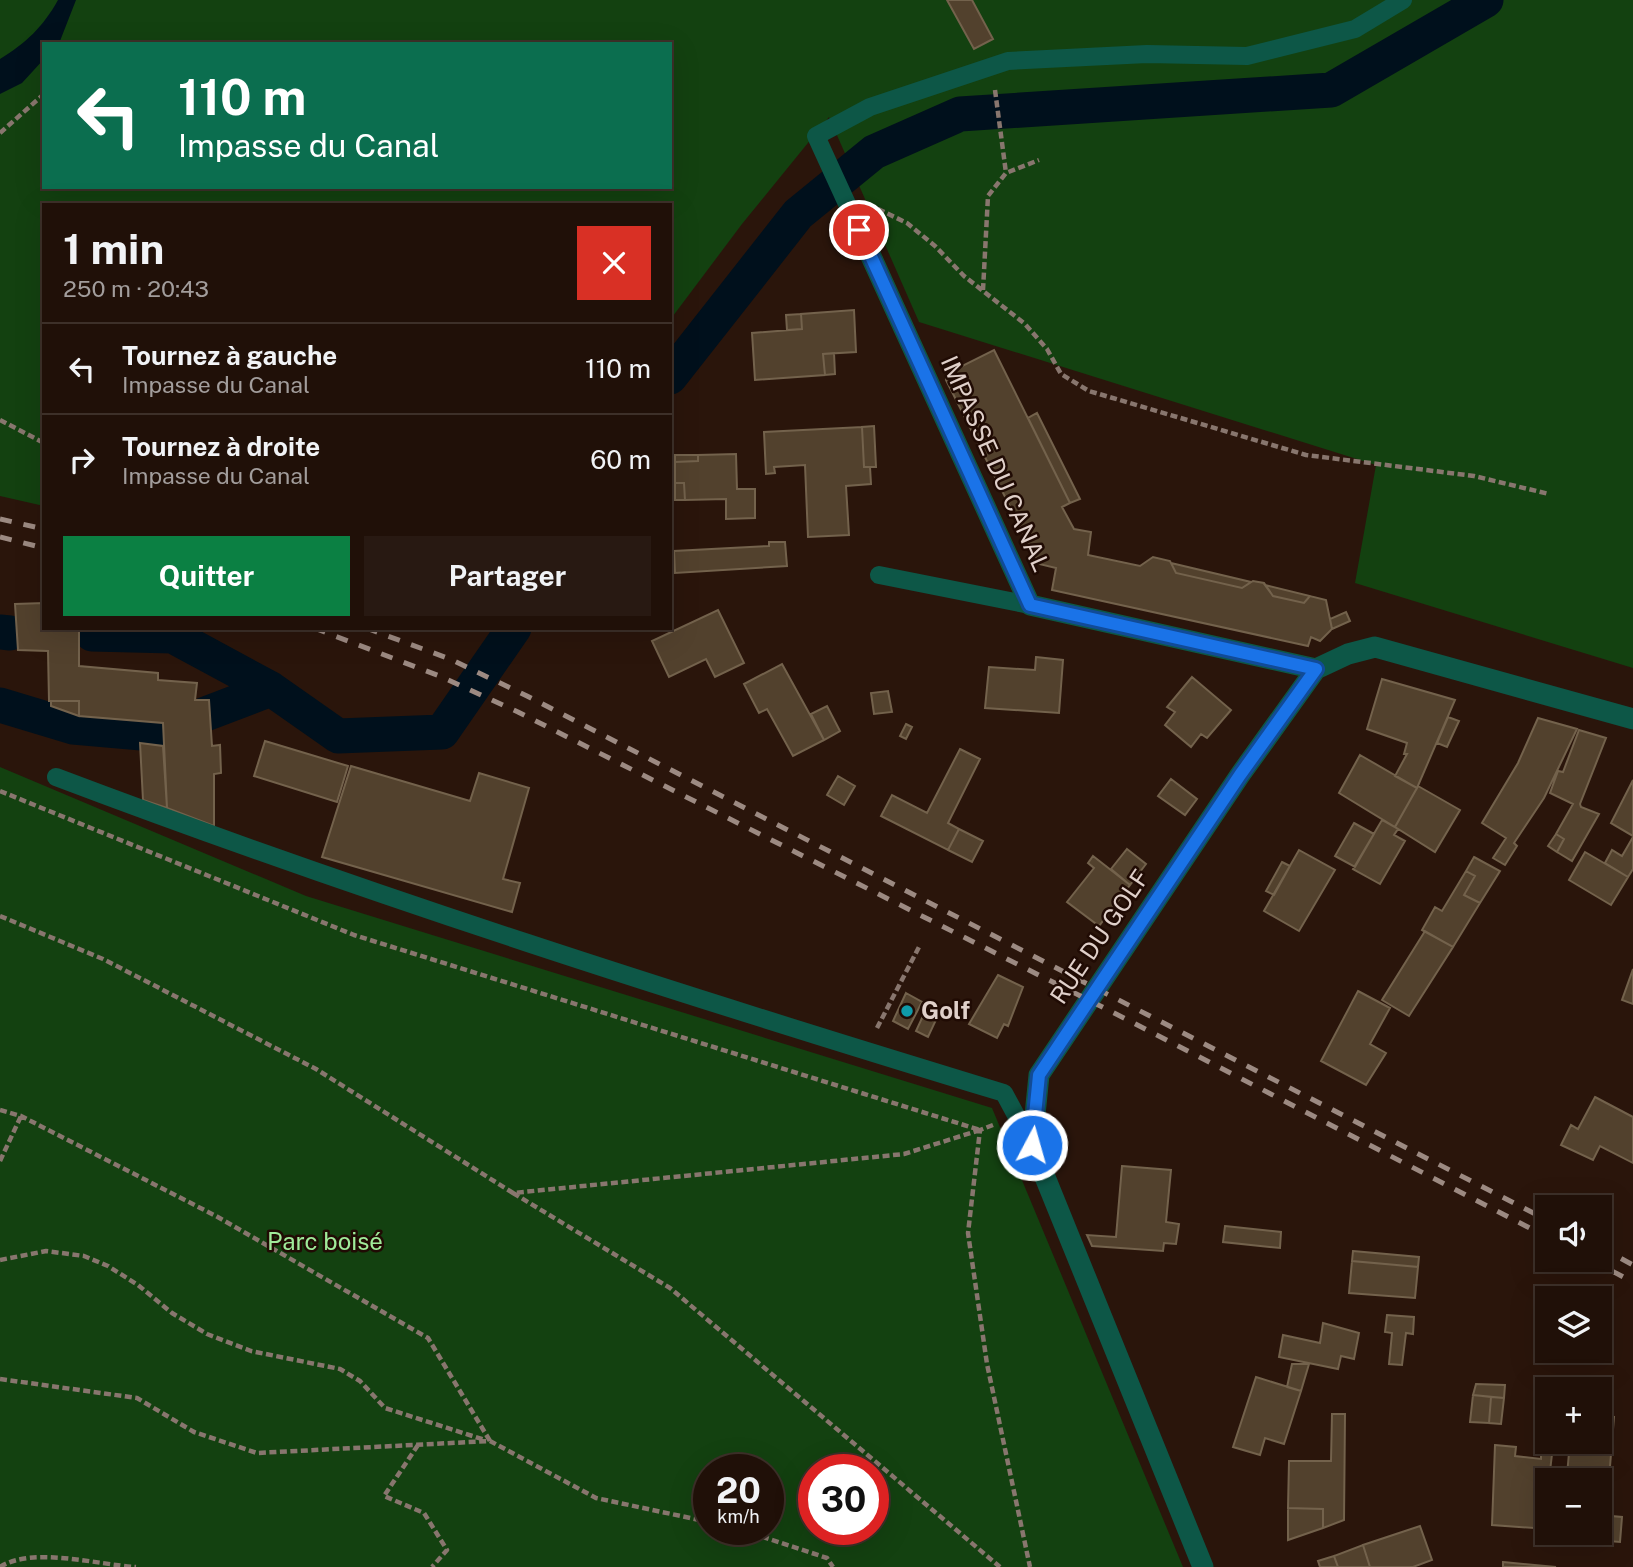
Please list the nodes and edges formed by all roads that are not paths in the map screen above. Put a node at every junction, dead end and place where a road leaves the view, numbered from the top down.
1 (1403, 0) edge
2 (859, 230) joint
3 (879, 575) dead end
4 (1030, 605) junction
5 (1316, 669) junction
6 (1633, 719) edge
7 (57, 777) dead end
8 (1032, 1145) junction
9 (1203, 1567) edge

1 - 2 lane
2 - 4 street, IMPASSE DU CANAL
3 - 4 lane
4 - 5 street, IMPASSE DU CANAL
5 - 6 street, RUE DU GOLF
5 - 8 street, RUE DU GOLF
7 - 8 lane
8 - 9 street, RUE DU GOLF

